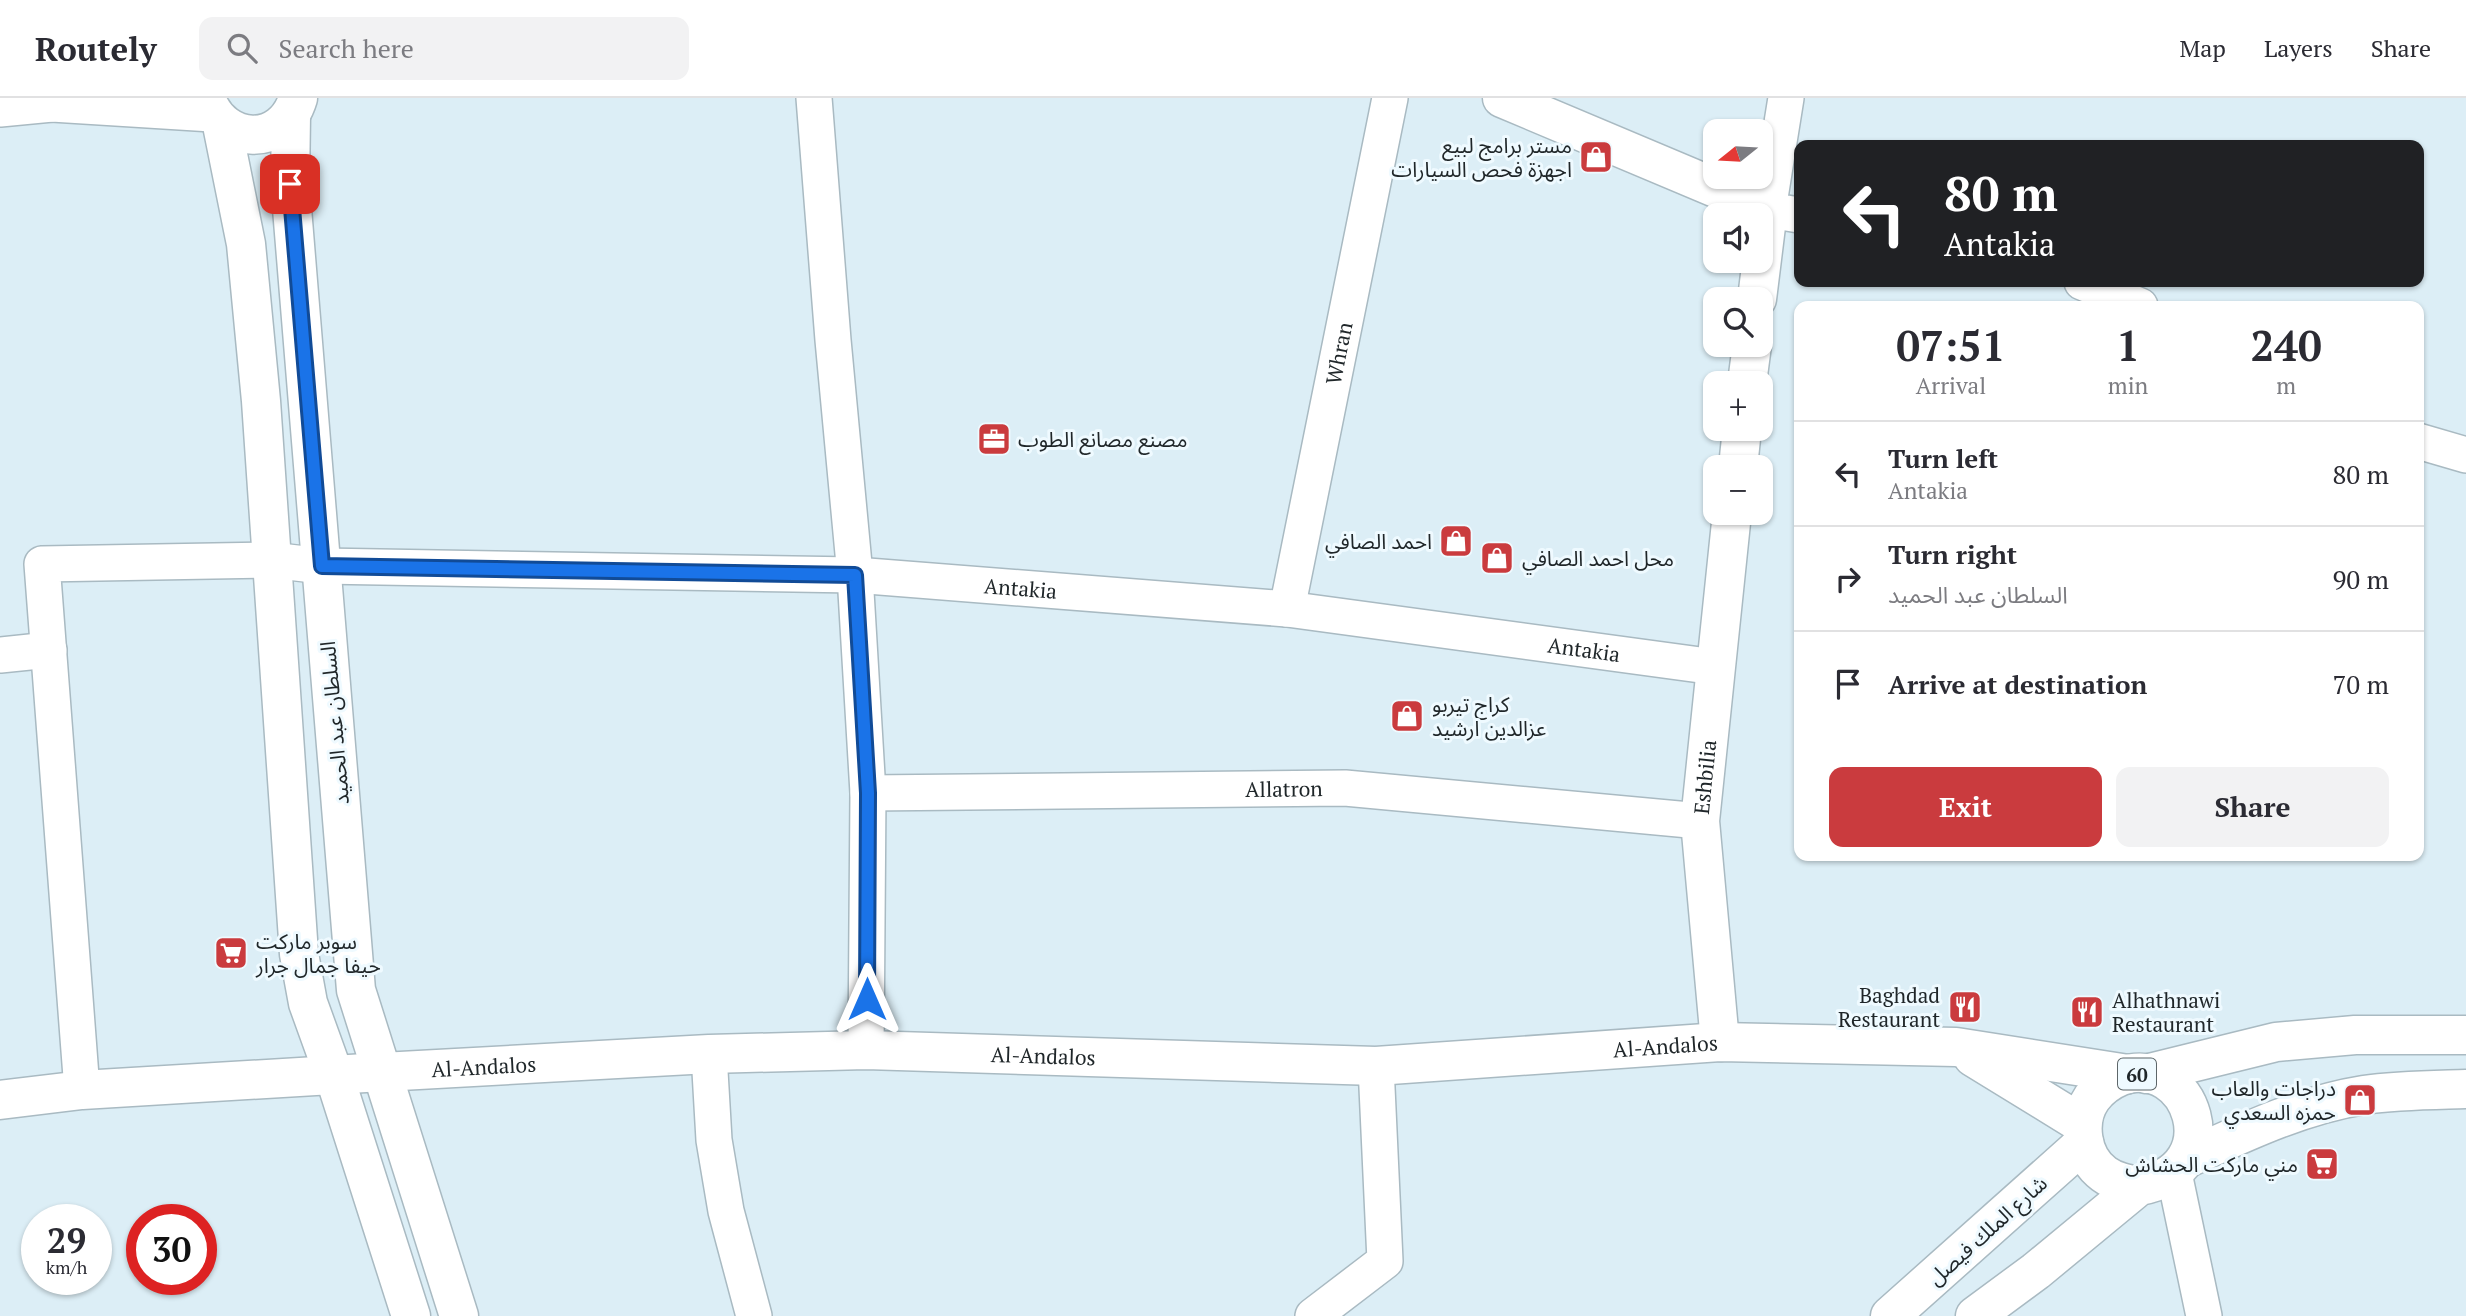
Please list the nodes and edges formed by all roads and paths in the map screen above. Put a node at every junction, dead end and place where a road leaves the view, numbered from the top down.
1 (814, 98) edge
2 (1390, 98) edge
3 (1502, 98) edge
4 (1786, 98) edge
5 (64, 101) edge
6 (294, 106) edge
7 (0, 109) edge
8 (213, 112) edge
9 (1783, 212) edge
10 (1761, 287) edge
11 (2094, 287) edge
12 (2128, 301) edge
13 (2424, 443) edge
14 (2466, 455) edge
15 (1731, 525) edge
16 (271, 560) junction
17 (322, 566) junction
18 (855, 575) junction
19 (1287, 609) junction
20 (49, 650) junction
21 (0, 654) edge
22 (1714, 667) junction
23 (868, 793) junction
24 (1700, 821) junction
25 (2466, 1035) edge
26 (1720, 1042) junction
27 (1956, 1047) junction
28 (866, 1050) junction
29 (709, 1055) junction
30 (1376, 1066) junction
31 (382, 1072) junction
32 (2137, 1074) junction
33 (334, 1075) junction
34 (2466, 1089) edge
35 (82, 1090) junction
36 (0, 1100) edge
37 (2083, 1133) junction
38 (2166, 1173) junction
39 (411, 1316) edge
40 (459, 1316) edge
41 (754, 1316) edge
42 (1313, 1316) edge
43 (1890, 1316) edge
44 (1975, 1316) edge
45 (2204, 1316) edge

1 - 18 street
2 - 19 street, Whran
3 - 9 main road
4 - 9 street
5 - 7 street
5 - 8 street
6 - 8 main road
6 - 17 main road, السلطان عبد الحميد
8 - 16 main road
9 - 10 main road
11 - 12 street
13 - 14 street
15 - 22 main road, Eshbilia
16 - 17 street, Antakia
16 - 20 street, Antakia
16 - 33 main road
17 - 18 street, Antakia
17 - 31 main road, السلطان عبد الحميد
18 - 19 street, Antakia
18 - 23 street
19 - 22 street, Antakia
20 - 21 street
20 - 35 street
22 - 24 main road, Eshbilia
23 - 24 street, Allatron
23 - 28 street
24 - 26 main road, Eshbilia
25 - 32 main road, 60
26 - 27 main road, Al-Andalos
26 - 30 main road, Al-Andalos
27 - 32 main road, Al-Andalos
27 - 37 main road
28 - 29 main road, Al-Andalos
28 - 30 main road, Al-Andalos
29 - 31 main road, Al-Andalos
29 - 41 street
30 - 42 street
31 - 33 main road, Al-Andalos
31 - 40 main road, السلطان عبد الحميد
32 - 37 main road, 60
32 - 38 main road, 60
33 - 35 main road, Al-Andalos
33 - 39 main road
34 - 38 main road
35 - 36 main road, Al-Andalos
37 - 38 main road
37 - 43 main road, شارع الملك فيصل / 60
38 - 44 main road
38 - 45 street

